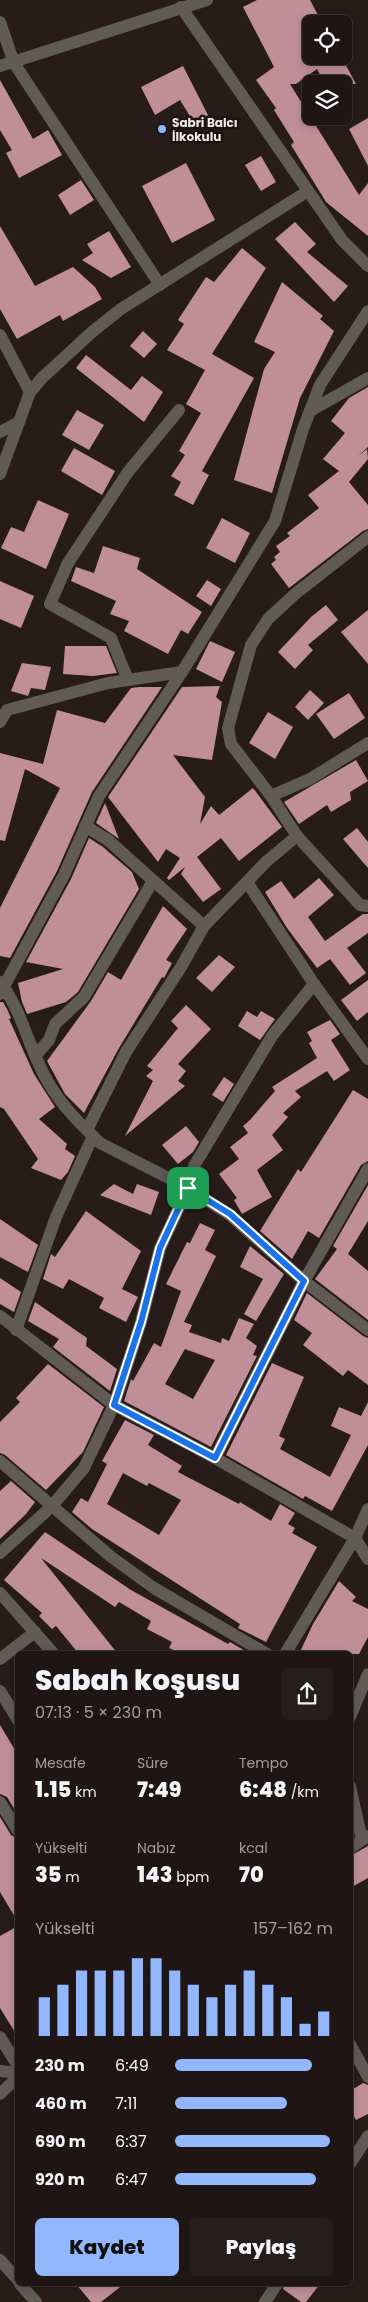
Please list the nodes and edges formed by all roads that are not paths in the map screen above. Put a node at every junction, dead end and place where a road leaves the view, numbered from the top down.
1 (207, 0) edge
2 (181, 7) junction
3 (0, 22) edge
4 (14, 63) junction
5 (0, 66) edge
6 (308, 191) junction
7 (368, 266) edge
8 (160, 285) junction
9 (368, 311) edge
10 (0, 335) edge
11 (368, 378) edge
12 (30, 392) junction
13 (179, 410) dead end
14 (310, 411) junction
15 (19, 422) junction
16 (0, 432) edge
17 (0, 474) edge
18 (368, 537) edge
19 (182, 672) junction
20 (128, 680) junction
21 (0, 722) edge
22 (368, 743) edge
23 (271, 796) junction
24 (85, 826) junction
25 (297, 836) junction
26 (153, 881) junction
27 (247, 882) junction
28 (368, 906) edge
29 (204, 926) junction
30 (314, 984) junction
31 (1, 988) edge
32 (36, 1055) junction
33 (368, 1058) edge
34 (90, 1133) junction
35 (368, 1169) edge
36 (188, 1188) junction
37 (304, 1281) junction
38 (0, 1316) edge
39 (16, 1330) junction
40 (368, 1330) edge
41 (114, 1405) junction
42 (215, 1458) junction
43 (0, 1461) edge
44 (51, 1507) junction
45 (368, 1509) edge
46 (355, 1538) junction
47 (0, 1553) edge
48 (368, 1559) edge
49 (0, 1593) edge
50 (35, 1632) junction
51 (51, 1651) edge
52 (261, 1651) edge
53 (287, 1651) edge
54 (0, 1659) edge
55 (368, 1674) edge
56 (0, 1690) edge
57 (353, 1710) edge
58 (15, 1715) edge
59 (353, 1796) edge
60 (0, 1802) edge
61 (15, 1827) edge
62 (365, 1838) edge
63 (353, 1846) edge
64 (0, 2037) edge
65 (353, 2050) edge
66 (15, 2061) edge
67 (0, 2071) edge
68 (15, 2073) edge
69 (368, 2077) edge
70 (15, 2080) edge
71 (0, 2094) edge
72 (368, 2136) edge
73 (353, 2159) edge
74 (0, 2260) edge
75 (15, 2277) edge
76 (21, 2286) edge
77 (276, 2286) edge
78 (30, 2300) edge
79 (265, 2302) edge

1 - 2 street
2 - 4 street
2 - 6 street
3 - 4 street
4 - 5 street
4 - 8 street
6 - 7 street
6 - 8 street
8 - 12 street
9 - 14 street
10 - 12 street
11 - 14 street
12 - 15 street
13 - 20 street
14 - 19 street
15 - 16 street
15 - 17 street
18 - 23 street
19 - 20 street
19 - 24 street
20 - 21 street
22 - 23 street
23 - 25 street
24 - 26 street
24 - 31 street
25 - 27 street
25 - 28 street
26 - 29 street
26 - 32 street
27 - 29 street
27 - 30 street
29 - 34 street
30 - 33 street
30 - 36 street
31 - 32 street
32 - 34 street
34 - 36 street
34 - 39 street
35 - 37 street
36 - 37 street
36 - 41 street
37 - 40 street
37 - 42 street
38 - 39 street
39 - 41 street
41 - 42 street
41 - 44 street
42 - 46 street
43 - 44 street
44 - 47 street
44 - 52 street
45 - 46 street
46 - 48 street
46 - 53 street
49 - 50 street
50 - 51 street
50 - 54 street
55 - 57 street
56 - 58 street
59 - 62 street
60 - 61 street
62 - 63 street
64 - 66 street
65 - 69 street
67 - 68 street
70 - 71 street
72 - 73 street
74 - 75 street
76 - 78 street
77 - 79 street

